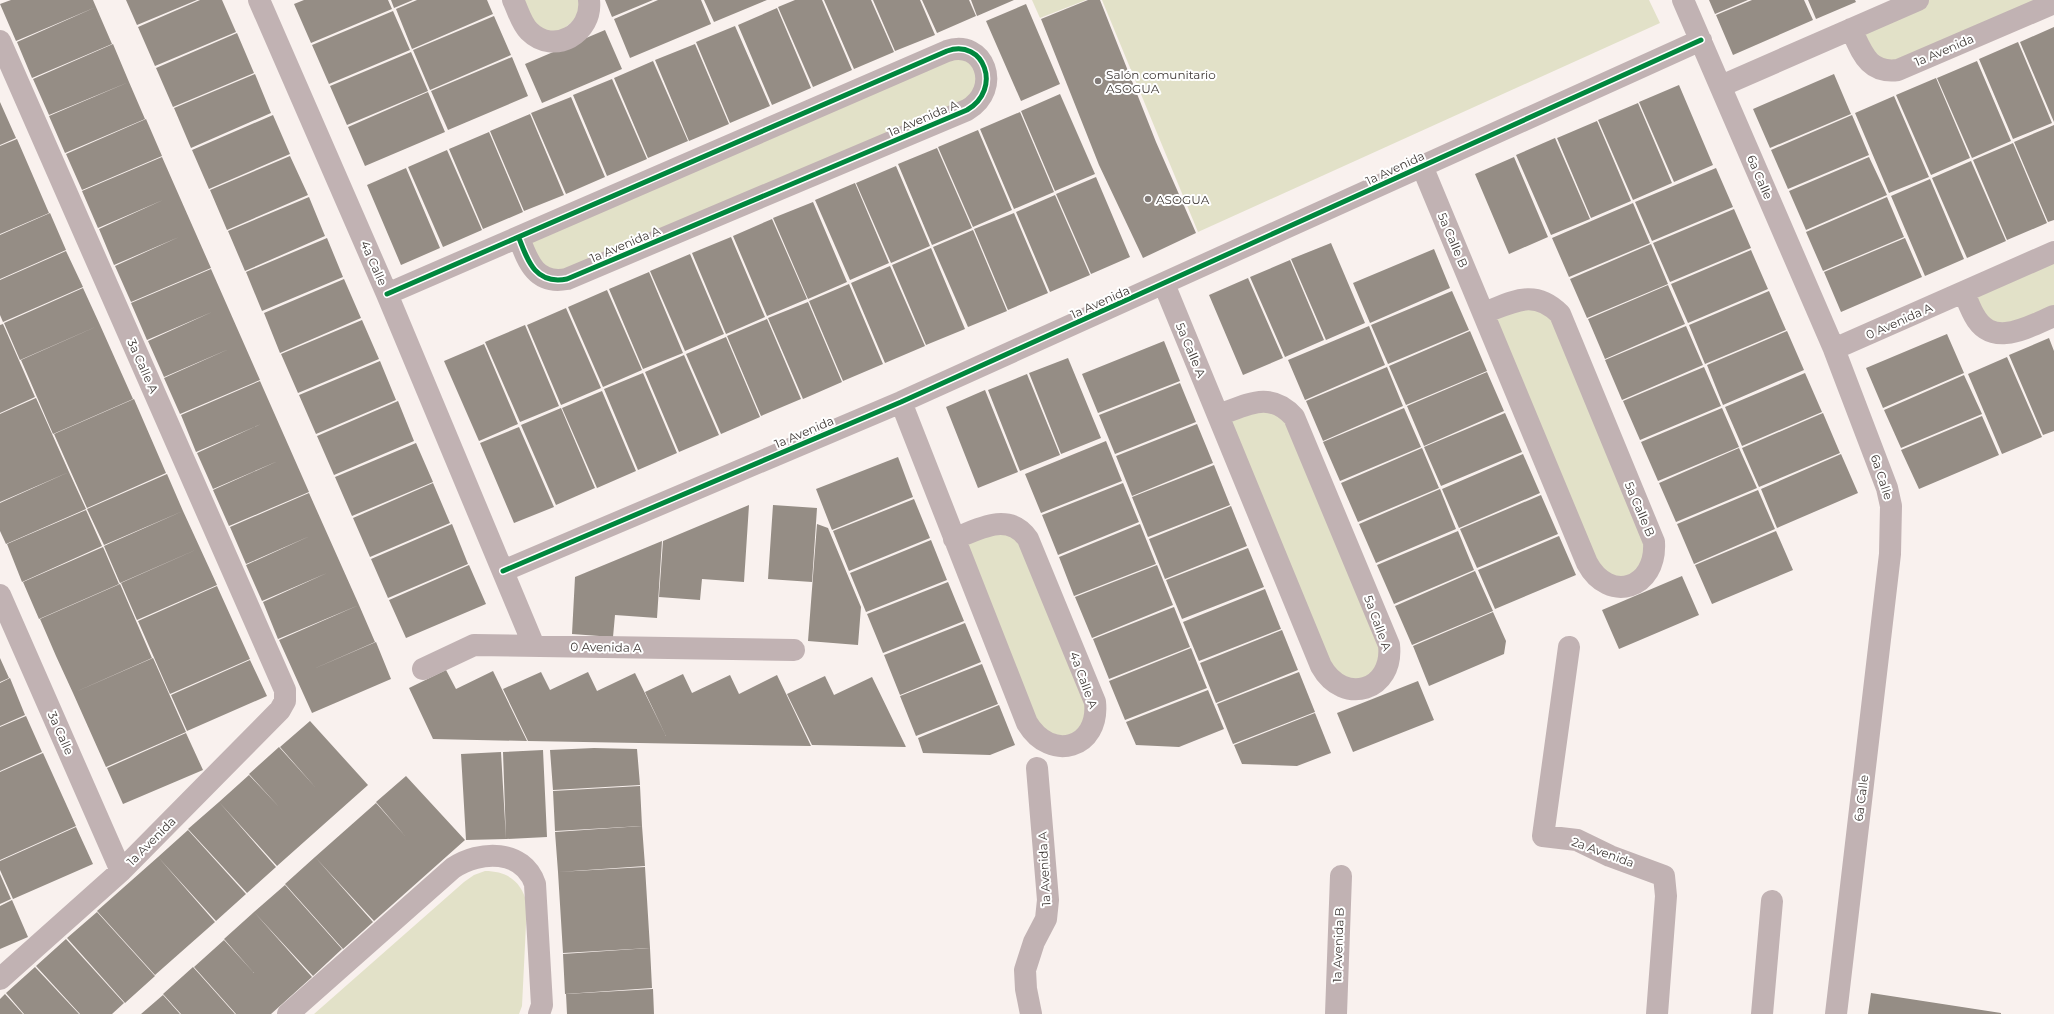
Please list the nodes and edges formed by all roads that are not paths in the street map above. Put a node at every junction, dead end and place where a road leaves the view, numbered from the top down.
1 (259, 0) edge
2 (513, 0) edge
3 (589, 0) edge
4 (1683, 0) edge
5 (1918, 0) edge
6 (2054, 3) edge
7 (1851, 29) junction
8 (1701, 40) junction
9 (0, 41) edge
10 (1721, 86) junction
11 (1422, 166) junction
12 (520, 238) junction
13 (2054, 252) edge
14 (1164, 284) junction
15 (1964, 292) junction
16 (387, 294) junction
17 (1484, 313) junction
18 (2054, 316) edge
19 (1834, 349) junction
20 (901, 402) junction
21 (1219, 415) junction
22 (954, 539) junction
23 (503, 572) junction
24 (0, 595) edge
25 (534, 646) junction
26 (1569, 647) dead end
27 (794, 650) dead end
28 (423, 669) dead end
29 (285, 690) joint
30 (1038, 768) dead end
31 (121, 871) junction
32 (1341, 876) dead end
33 (1772, 901) dead end
34 (0, 979) edge
35 (288, 1014) edge
36 (539, 1014) edge
37 (1031, 1014) edge
38 (1336, 1014) edge
39 (1657, 1014) edge
40 (1762, 1014) edge
41 (1836, 1014) edge

1 - 16 street, 4a Calle
2 - 3 street
4 - 8 street, 6a Calle
5 - 7 street
6 - 7 street, 1a Avenida
7 - 10 street
8 - 10 street, 6a Calle
8 - 11 street, 1a Avenida
9 - 29 street, 3a Calle A
10 - 19 street, 6a Calle
11 - 14 street, 1a Avenida
11 - 17 street, 5a Calle B
12 - 12 street, 1a Avenida A
12 - 16 street, 1a Avenida A
13 - 15 street, 0 Avenida A
14 - 20 street, 1a Avenida
14 - 21 street, 5a Calle A
15 - 18 street
15 - 19 street, 0 Avenida A
16 - 23 street, 4a Calle
17 - 17 street, 5a Calle B
19 - 41 street, 6a Calle
20 - 22 street, 4a Calle A
20 - 23 street, 1a Avenida
21 - 21 street, 5a Calle A
22 - 22 street, 4a Calle A
23 - 25 street, 4a Calle
24 - 31 street, 3a Calle
25 - 27 street, 0 Avenida A
25 - 28 street, 0 Avenida A
26 - 39 street, 2a Avenida
29 - 31 street, 1a Avenida
30 - 37 street, 1a Avenida A
31 - 34 street, 1a Avenida
32 - 38 street, 1a Avenida B
33 - 40 street
35 - 36 street

